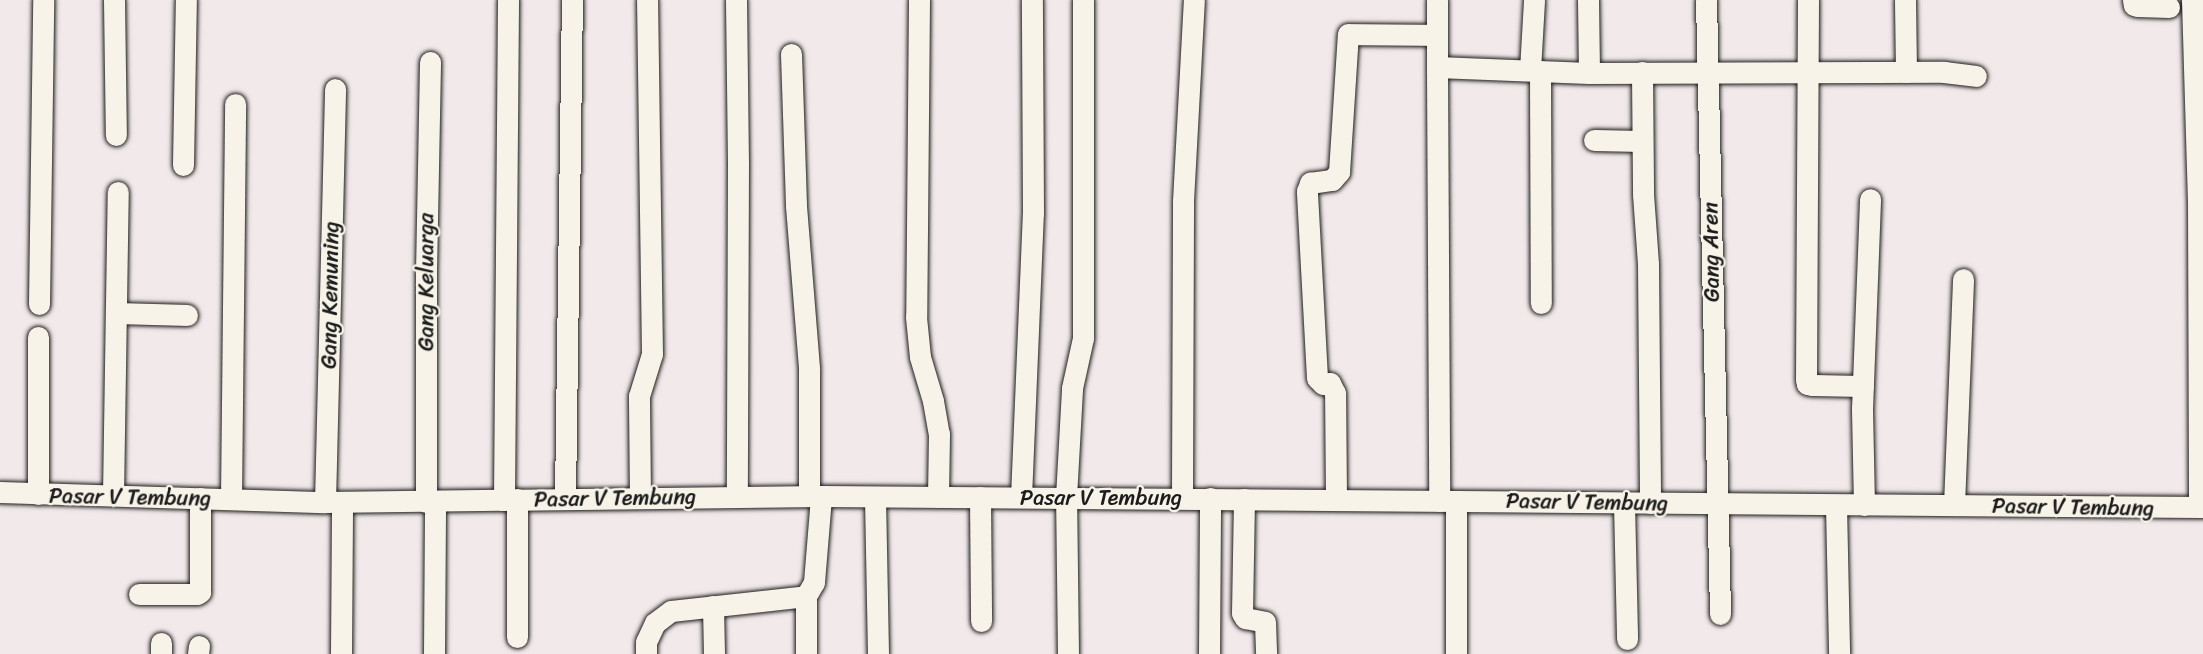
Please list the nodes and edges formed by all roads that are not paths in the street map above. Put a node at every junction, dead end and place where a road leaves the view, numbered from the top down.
1 (43, 0) edge
2 (114, 0) edge
3 (186, 0) edge
4 (508, 0) edge
5 (572, 0) edge
6 (646, 0) edge
7 (736, 0) edge
8 (919, 0) edge
9 (1032, 0) edge
10 (1083, 0) edge
11 (1194, 0) edge
12 (1437, 0) edge
13 (1534, 0) edge
14 (1588, 0) edge
15 (1706, 0) edge
16 (1808, 0) edge
17 (1905, 0) edge
18 (2133, 0) edge
19 (2192, 0) edge
20 (2169, 7) dead end
21 (1437, 36) junction
22 (790, 54) dead end
23 (430, 62) dead end
24 (1437, 67) junction
25 (1809, 70) junction
26 (1535, 71) junction
27 (1642, 72) junction
28 (1708, 72) junction
29 (1906, 72) junction
30 (1589, 73) junction
31 (1976, 76) dead end
32 (335, 89) dead end
33 (236, 104) dead end
34 (116, 135) dead end
35 (1594, 140) dead end
36 (1642, 141) junction
37 (183, 165) dead end
38 (118, 192) dead end
39 (1870, 199) dead end
40 (1963, 279) dead end
41 (1541, 303) dead end
42 (39, 304) dead end
43 (118, 313) junction
44 (187, 315) dead end
45 (38, 337) dead end
46 (1863, 386) junction
47 (0, 492) edge
48 (38, 494) junction
49 (113, 495) junction
50 (736, 496) junction
51 (815, 496) junction
52 (875, 496) junction
53 (565, 497) junction
54 (640, 497) junction
55 (938, 497) junction
56 (980, 497) junction
57 (1021, 497) junction
58 (1066, 497) junction
59 (200, 498) junction
60 (1182, 498) junction
61 (1210, 498) junction
62 (231, 499) junction
63 (1244, 499) junction
64 (1336, 499) junction
65 (510, 500) junction
66 (1448, 501) junction
67 (333, 502) junction
68 (430, 502) junction
69 (1650, 503) junction
70 (1624, 504) junction
71 (1716, 504) junction
72 (1836, 505) junction
73 (1864, 505) junction
74 (1954, 505) junction
75 (2201, 507) edge
76 (139, 594) dead end
77 (806, 596) junction
78 (713, 606) junction
79 (1719, 614) dead end
80 (981, 621) dead end
81 (517, 637) dead end
82 (1627, 639) dead end
83 (341, 654) edge
84 (434, 654) edge
85 (646, 654) edge
86 (714, 654) edge
87 (807, 654) edge
88 (878, 654) edge
89 (1068, 654) edge
90 (1209, 654) edge
91 (1266, 654) edge
92 (1456, 654) edge
93 (1839, 654) edge

1 - 42 street
2 - 34 street
3 - 37 street
4 - 65 street
5 - 53 street
6 - 54 street
7 - 50 street
8 - 55 street
9 - 57 street
10 - 58 street
11 - 60 street
12 - 21 street
13 - 26 street
14 - 30 street
15 - 28 street, Gang Aren
16 - 25 street
17 - 29 street
18 - 20 street
19 - 75 street
21 - 24 street
21 - 64 street
22 - 51 street
23 - 68 street, Gang Keluarga
24 - 26 street
24 - 66 street
25 - 28 street
25 - 29 street
25 - 46 street
26 - 30 street
26 - 41 street
27 - 28 street
27 - 30 street
27 - 36 street
28 - 71 street, Gang Aren
29 - 31 street
32 - 67 street, Gang Kemuning
33 - 62 street
35 - 36 street
36 - 69 street
38 - 43 street
39 - 46 street
40 - 74 street
43 - 44 street
43 - 49 street
45 - 48 street
46 - 73 street
47 - 48 street, Pasar V Tembung
48 - 49 street, Pasar V Tembung
49 - 59 street, Pasar V Tembung
50 - 51 street, Pasar V Tembung
50 - 54 street, Pasar V Tembung
51 - 52 street, Pasar V Tembung
51 - 77 street
52 - 55 street, Pasar V Tembung
52 - 88 street
53 - 54 street, Pasar V Tembung
53 - 65 street, Pasar V Tembung
55 - 56 street, Pasar V Tembung
56 - 57 street, Pasar V Tembung
56 - 80 street
57 - 58 street, Pasar V Tembung
58 - 60 street, Pasar V Tembung
58 - 89 street
59 - 62 street, Pasar V Tembung
59 - 76 street
60 - 61 street, Pasar V Tembung
61 - 63 street, Pasar V Tembung
61 - 90 street
62 - 67 street, Pasar V Tembung
63 - 64 street, Pasar V Tembung
63 - 91 street
64 - 66 street, Pasar V Tembung
65 - 68 street, Pasar V Tembung
65 - 81 street
66 - 70 street, Pasar V Tembung
66 - 92 street
67 - 68 street, Pasar V Tembung
67 - 83 street, Gang Kemuning
68 - 84 street, Gang Keluarga
69 - 70 street, Pasar V Tembung
69 - 71 street, Pasar V Tembung
70 - 82 street
71 - 72 street, Pasar V Tembung
71 - 79 street, Gang Aren
72 - 73 street, Pasar V Tembung
72 - 93 street
73 - 74 street, Pasar V Tembung
74 - 75 street, Pasar V Tembung
77 - 78 street
77 - 87 street
78 - 85 street
78 - 86 street

